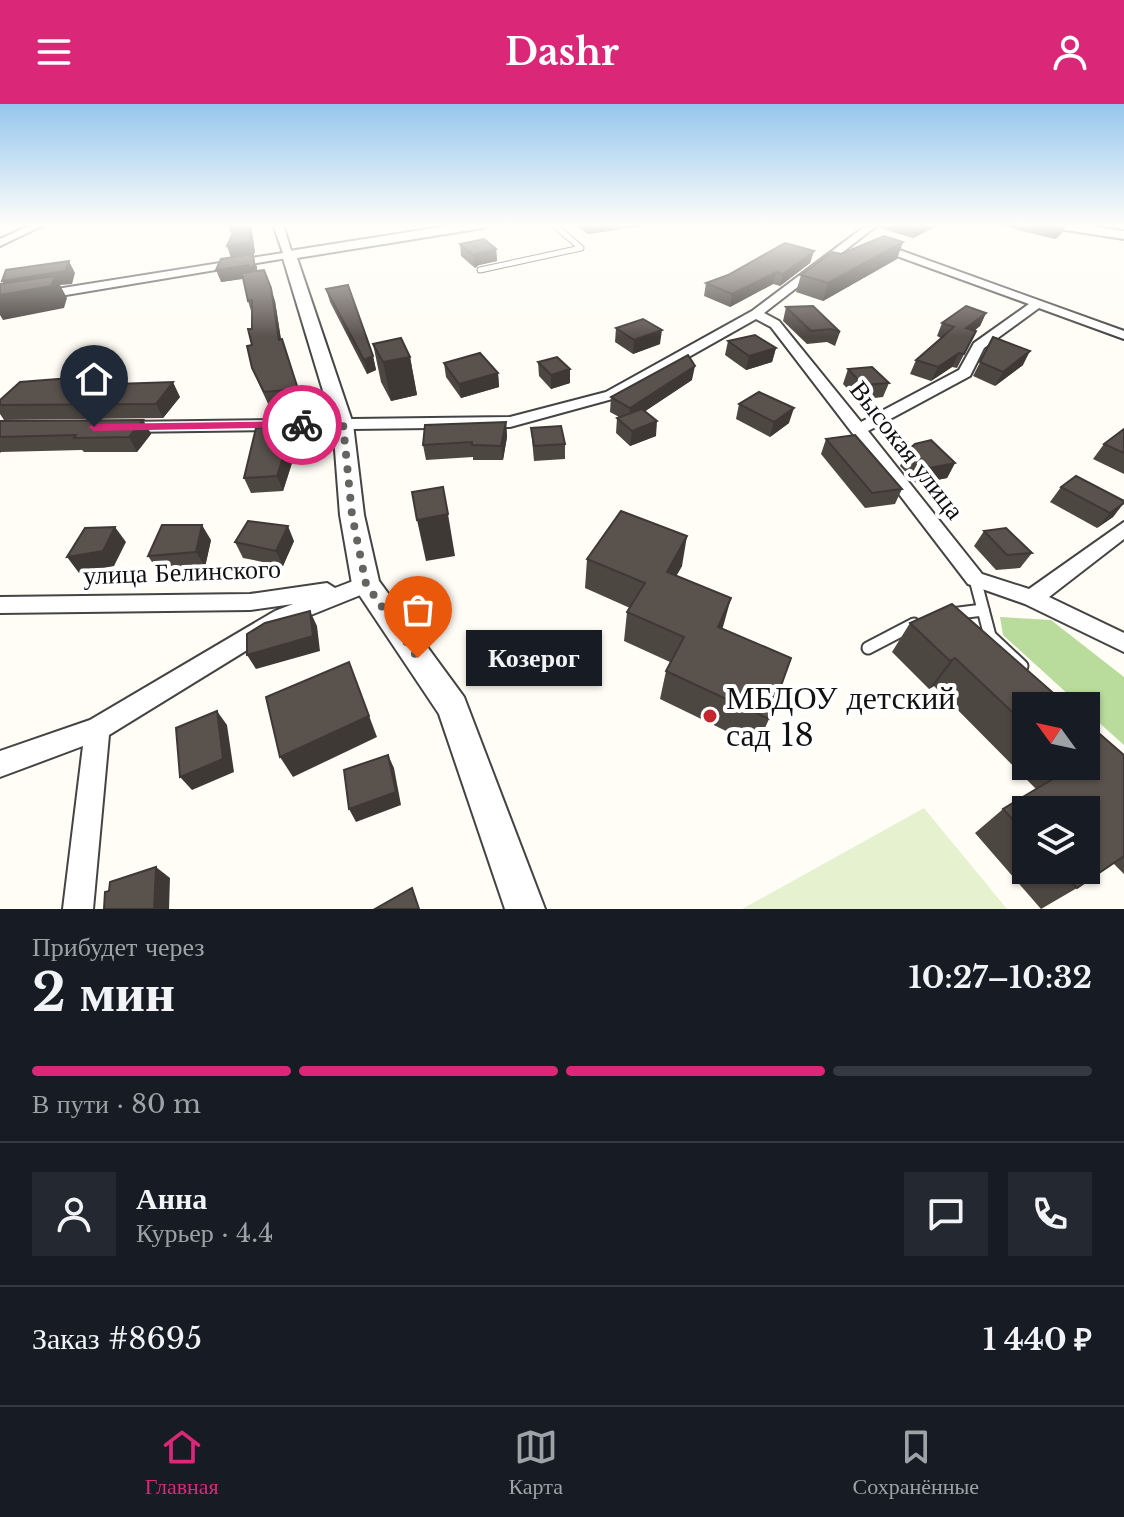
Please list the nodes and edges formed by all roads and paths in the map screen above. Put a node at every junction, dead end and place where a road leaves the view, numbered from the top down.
1 (249, 262) edge
2 (291, 262) edge
3 (519, 262) edge
4 (823, 262) edge
5 (922, 262) edge
6 (480, 270) dead end
7 (0, 302) edge
8 (1037, 304) junction
9 (756, 314) junction
10 (1124, 335) edge
11 (343, 424) junction
12 (109, 427) edge
13 (858, 430) junction
14 (1124, 529) edge
15 (975, 579) junction
16 (366, 584) junction
17 (1032, 598) junction
18 (0, 605) edge
19 (983, 610) junction
20 (941, 615) edge
21 (927, 617) edge
22 (1124, 643) edge
23 (868, 648) dead end
24 (1033, 676) edge
25 (97, 729) junction
26 (0, 764) edge
27 (78, 909) edge
28 (525, 909) edge

1 - 7 street
2 - 11 street
3 - 6 lane
4 - 9 street
5 - 8 street
8 - 10 street
8 - 13 street
9 - 11 street
9 - 13 street, Высокая улица
11 - 12 street
11 - 16 street
13 - 15 street, Высокая улица
14 - 17 street
15 - 17 street
15 - 19 lane
16 - 18 street, улица Белинского
16 - 25 street
16 - 28 street
17 - 22 street
19 - 20 lane
19 - 24 lane
21 - 23 lane
25 - 26 street
25 - 27 street

